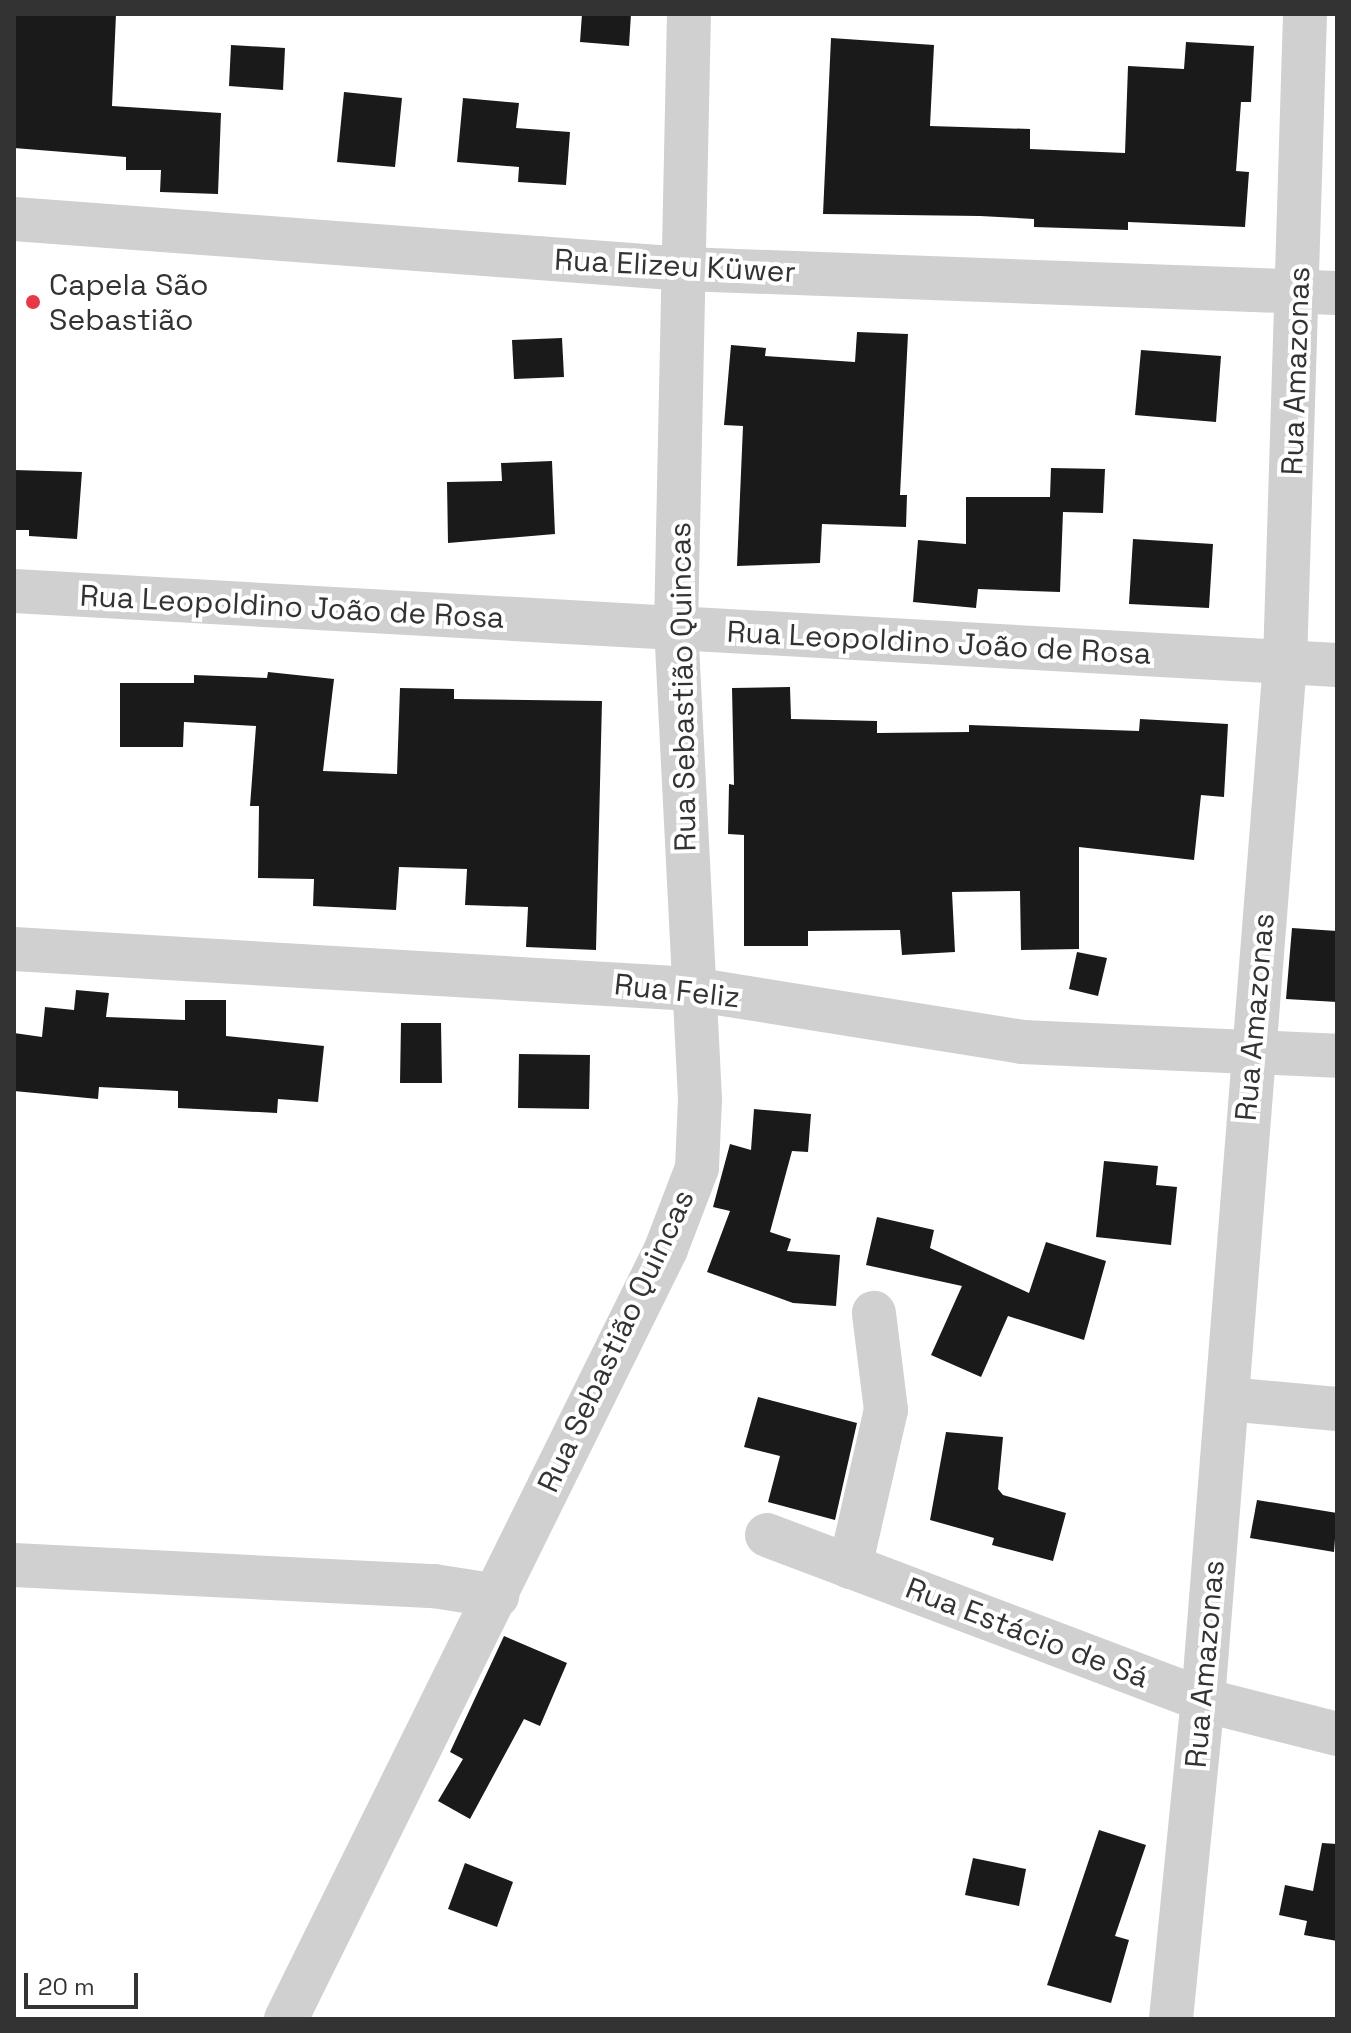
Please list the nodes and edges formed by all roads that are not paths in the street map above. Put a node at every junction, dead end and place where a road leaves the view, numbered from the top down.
1 (689, 14) edge
2 (1305, 14) edge
3 (14, 219) edge
4 (685, 269) junction
5 (1318, 292) edge
6 (14, 591) edge
7 (676, 628) junction
8 (1285, 662) junction
9 (1337, 665) edge
10 (14, 949) edge
11 (692, 989) junction
12 (1251, 1053) junction
13 (1337, 1056) edge
14 (874, 1313) dead end
15 (1227, 1399) junction
16 (1337, 1409) edge
17 (767, 1535) dead end
18 (14, 1565) edge
19 (850, 1567) junction
20 (497, 1596) junction
21 (1203, 1700) junction
22 (1337, 1734) edge
23 (286, 2019) edge
24 (1171, 2019) edge

1 - 4 street, Rua Sebastião Quincas
2 - 5 street, Rua Amazonas
3 - 4 street, Rua Elizeu Küwer
4 - 5 street, Rua Elizeu Küwer
4 - 7 street, Rua Sebastião Quincas
5 - 8 street, Rua Amazonas
6 - 7 street, Rua Leopoldino João de Rosa
7 - 8 street, Rua Leopoldino João de Rosa
7 - 11 street, Rua Sebastião Quincas
8 - 9 street, Rua Leopoldino João de Rosa
8 - 12 street, Rua Amazonas
10 - 11 street, Rua Feliz
11 - 12 street, Rua Feliz
11 - 20 street, Rua Sebastião Quincas
12 - 13 street, Rua Feliz
12 - 15 street, Rua Amazonas
14 - 19 street
15 - 16 street
15 - 21 street, Rua Amazonas
17 - 19 street, Rua Estácio de Sá
18 - 20 street
19 - 21 street, Rua Estácio de Sá
20 - 23 street, Rua Sebastião Quincas
21 - 22 street, Rua Estácio de Sá
21 - 24 street, Rua Amazonas

